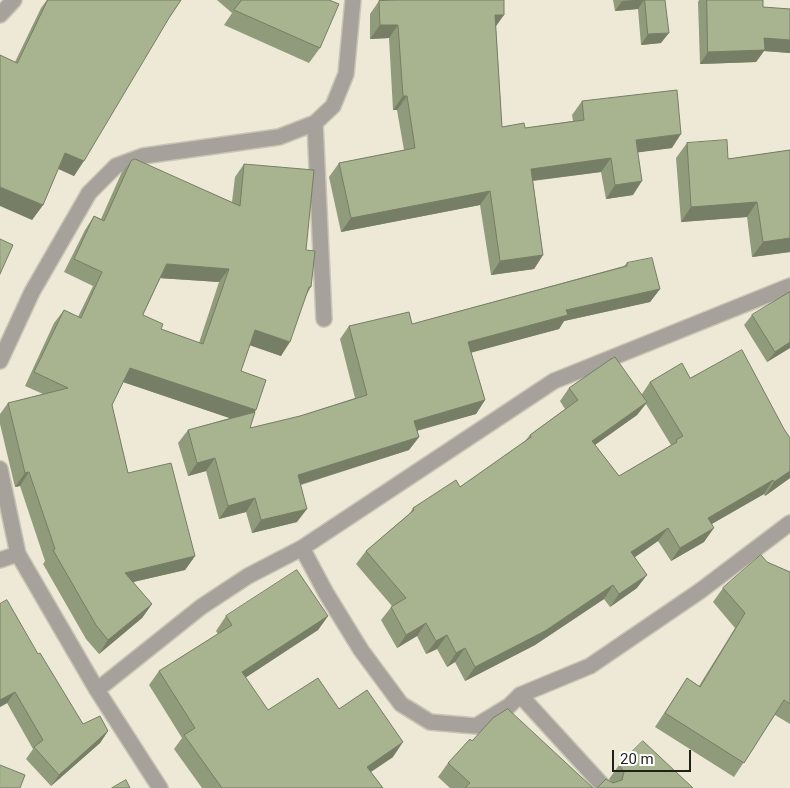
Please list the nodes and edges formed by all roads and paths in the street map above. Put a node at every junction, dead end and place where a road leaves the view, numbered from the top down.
1 (14, 0) edge
2 (353, 0) edge
3 (0, 15) edge
4 (315, 123) junction
5 (790, 286) edge
6 (324, 319) dead end
7 (0, 361) edge
8 (0, 469) edge
9 (790, 523) edge
10 (302, 548) junction
11 (18, 554) junction
12 (0, 560) edge
13 (97, 690) junction
14 (520, 695) junction
15 (160, 788) edge
16 (605, 788) edge

1 - 3 street
2 - 4 street
4 - 6 street
4 - 7 street
5 - 10 street
8 - 11 street
9 - 14 street
10 - 13 street
10 - 14 street
11 - 12 street
11 - 13 street
13 - 15 street
14 - 16 street

